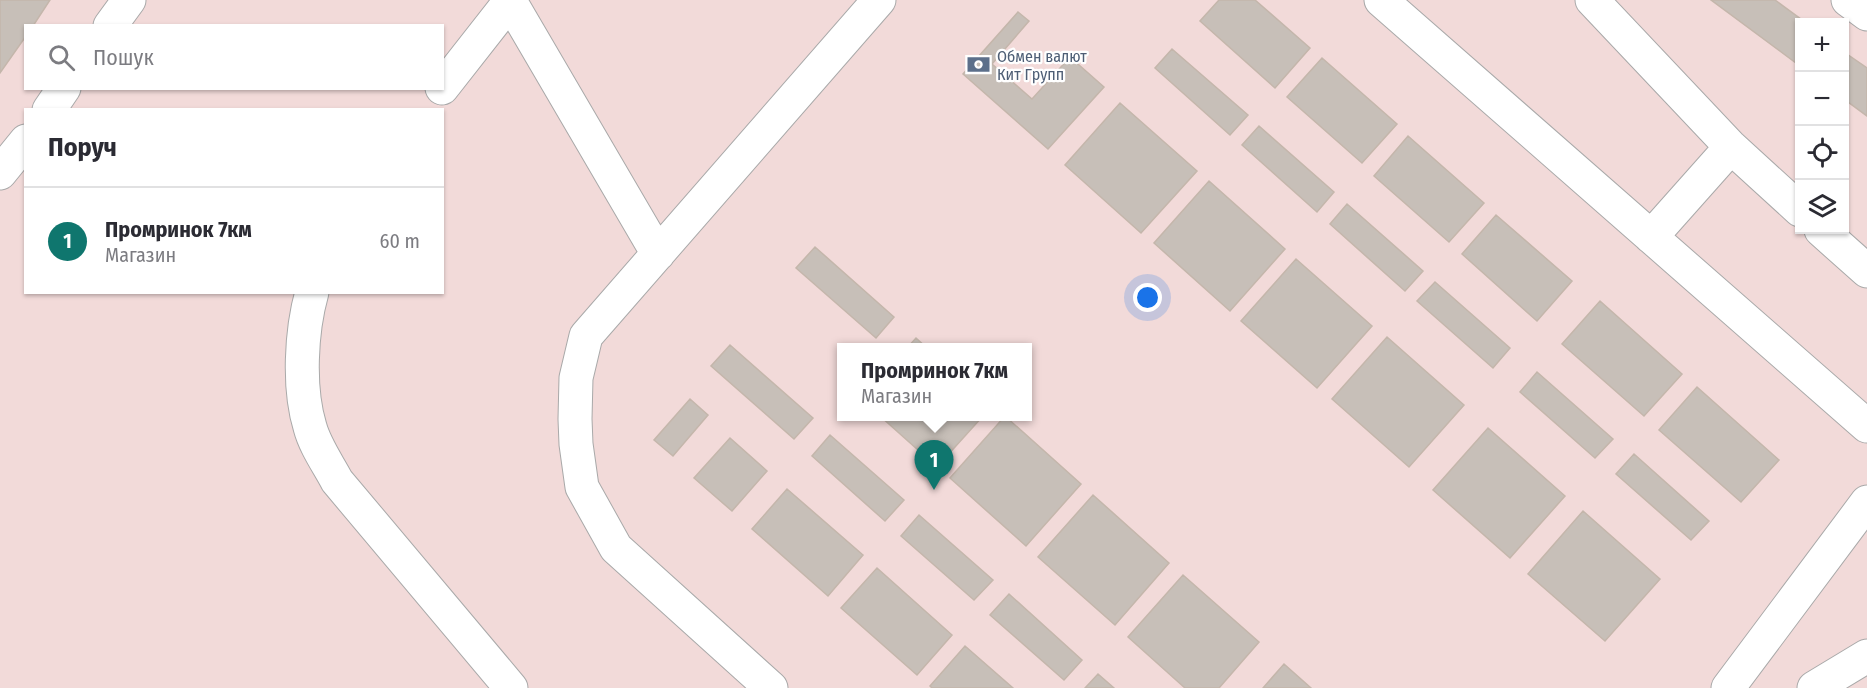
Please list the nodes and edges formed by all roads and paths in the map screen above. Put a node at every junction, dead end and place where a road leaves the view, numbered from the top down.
1 (129, 0) edge
2 (510, 0) edge
3 (879, 0) edge
4 (1381, 0) edge
5 (1592, 0) edge
6 (1848, 0) edge
7 (1867, 14) edge
8 (111, 24) edge
9 (444, 85) edge
10 (63, 90) edge
11 (441, 90) edge
12 (50, 108) edge
13 (427, 108) edge
14 (24, 143) edge
15 (1731, 147) junction
16 (0, 173) edge
17 (1795, 205) edge
18 (1825, 234) edge
19 (1651, 237) junction
20 (658, 254) junction
21 (1867, 271) edge
22 (312, 294) edge
23 (1867, 426) edge
24 (1867, 502) edge
25 (1867, 656) edge
26 (511, 688) edge
27 (771, 688) edge
28 (1728, 688) edge
29 (1814, 688) edge

1 - 8 street
2 - 9 street
2 - 20 street
3 - 20 street
4 - 19 street
5 - 15 street
6 - 7 street
10 - 12 street
11 - 13 street
14 - 16 street
15 - 17 street
15 - 19 street
18 - 21 street
19 - 23 street
20 - 27 street
22 - 26 street
24 - 28 street
25 - 29 street

